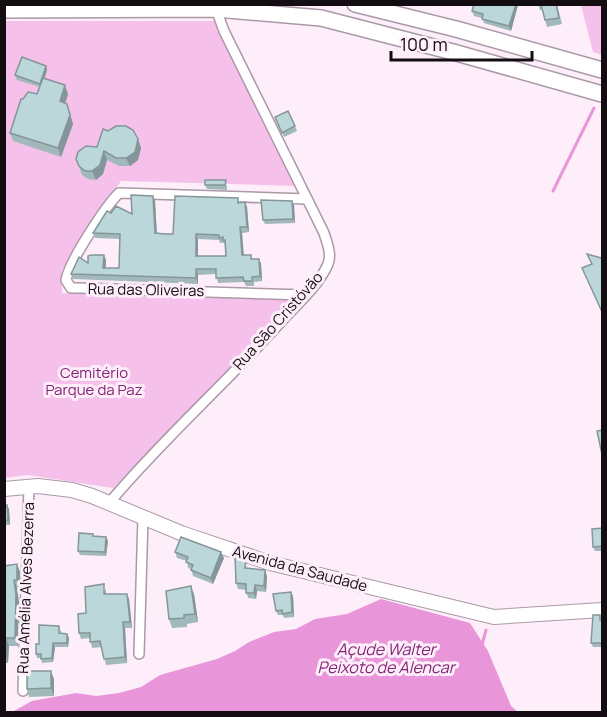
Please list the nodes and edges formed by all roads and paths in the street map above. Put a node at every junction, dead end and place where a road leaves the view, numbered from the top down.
1 (355, 4) edge
2 (255, 8) edge
3 (216, 9) junction
4 (4, 10) edge
5 (603, 70) edge
6 (603, 94) edge
7 (307, 199) junction
8 (306, 295) junction
9 (29, 486) junction
10 (4, 489) edge
11 (109, 503) junction
12 (143, 517) junction
13 (603, 610) edge
14 (139, 654) dead end
15 (23, 691) dead end

1 - 5 main road
2 - 3 main road
2 - 6 main road
3 - 4 main road
3 - 7 street, Rua São Cristóvão
7 - 8 street, Rua São Cristóvão
7 - 8 street, Rua das Oliveiras
8 - 11 street, Rua São Cristóvão
9 - 10 street, Avenida da Saudade
9 - 11 street, Avenida da Saudade
9 - 15 street, Rua Amélia Alves Bezerra
11 - 12 street, Avenida da Saudade
12 - 13 street, Avenida da Saudade
12 - 14 street

